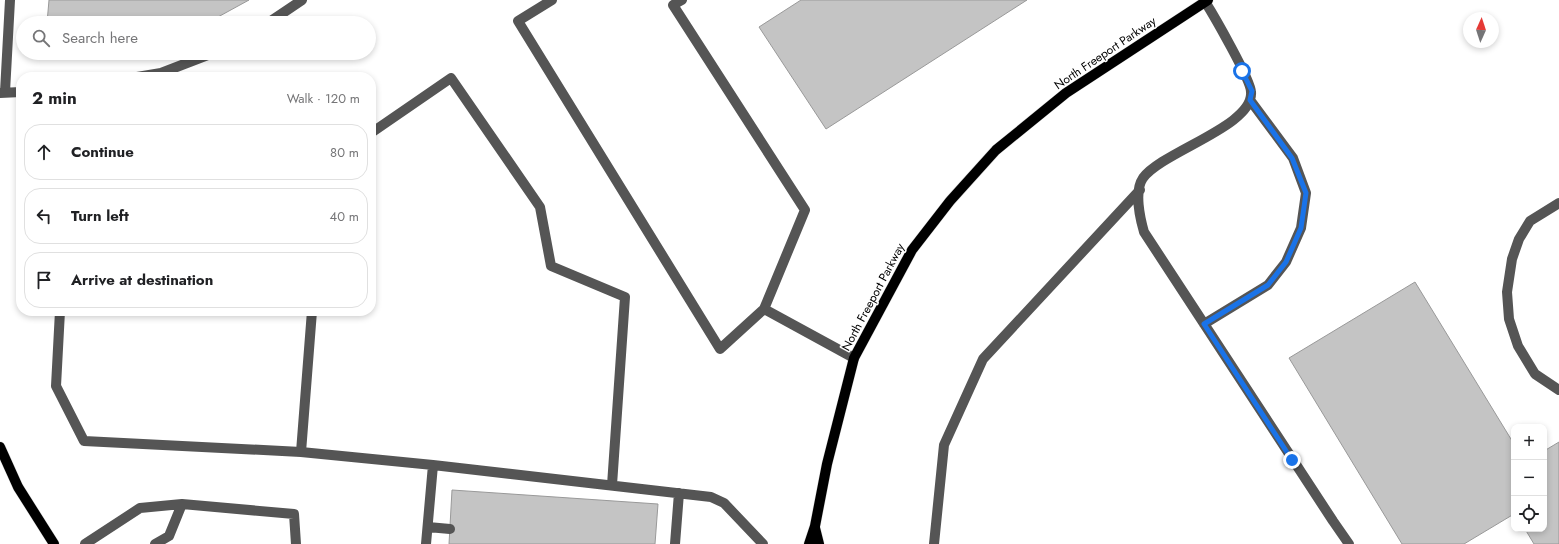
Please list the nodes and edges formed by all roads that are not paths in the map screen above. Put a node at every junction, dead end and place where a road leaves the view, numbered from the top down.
1 (10, 0) edge
2 (302, 0) edge
3 (552, 0) edge
4 (682, 0) edge
5 (1206, 0) edge
6 (278, 16) edge
7 (195, 60) edge
8 (164, 72) edge
9 (16, 92) edge
10 (2, 93) edge
11 (1250, 100) junction
12 (376, 130) edge
13 (1140, 190) junction
14 (1559, 203) edge
15 (764, 309) junction
16 (60, 316) edge
17 (312, 316) edge
18 (1204, 324) junction
19 (854, 358) junction
20 (1559, 390) edge
21 (0, 447) edge
22 (301, 452) junction
23 (433, 465) junction
24 (612, 485) junction
25 (679, 493) junction
26 (182, 504) junction
27 (815, 526) junction
28 (428, 527) junction
29 (450, 529) dead end
30 (54, 544) edge
31 (85, 544) edge
32 (155, 544) edge
33 (296, 544) edge
34 (426, 544) edge
35 (675, 544) edge
36 (763, 544) edge
37 (809, 544) edge
38 (819, 544) edge
39 (934, 544) edge
40 (1349, 544) edge

1 - 10 lane
2 - 6 lane
3 - 15 lane
4 - 15 lane
5 - 11 lane
5 - 19 main road, North Freeport Parkway
7 - 8 lane
9 - 10 lane
11 - 13 lane
11 - 18 lane
12 - 24 lane
13 - 18 lane
13 - 39 lane
14 - 20 lane
15 - 19 lane
16 - 22 lane
17 - 22 lane
18 - 40 lane
19 - 27 main road, North Freeport Parkway
21 - 30 main road
22 - 23 lane
23 - 24 lane
23 - 28 lane
24 - 25 lane
25 - 35 lane
25 - 36 lane
26 - 31 lane
26 - 32 lane
26 - 33 lane
27 - 37 main road, North Freeport Parkway
27 - 38 main road
28 - 29 lane
28 - 34 lane

